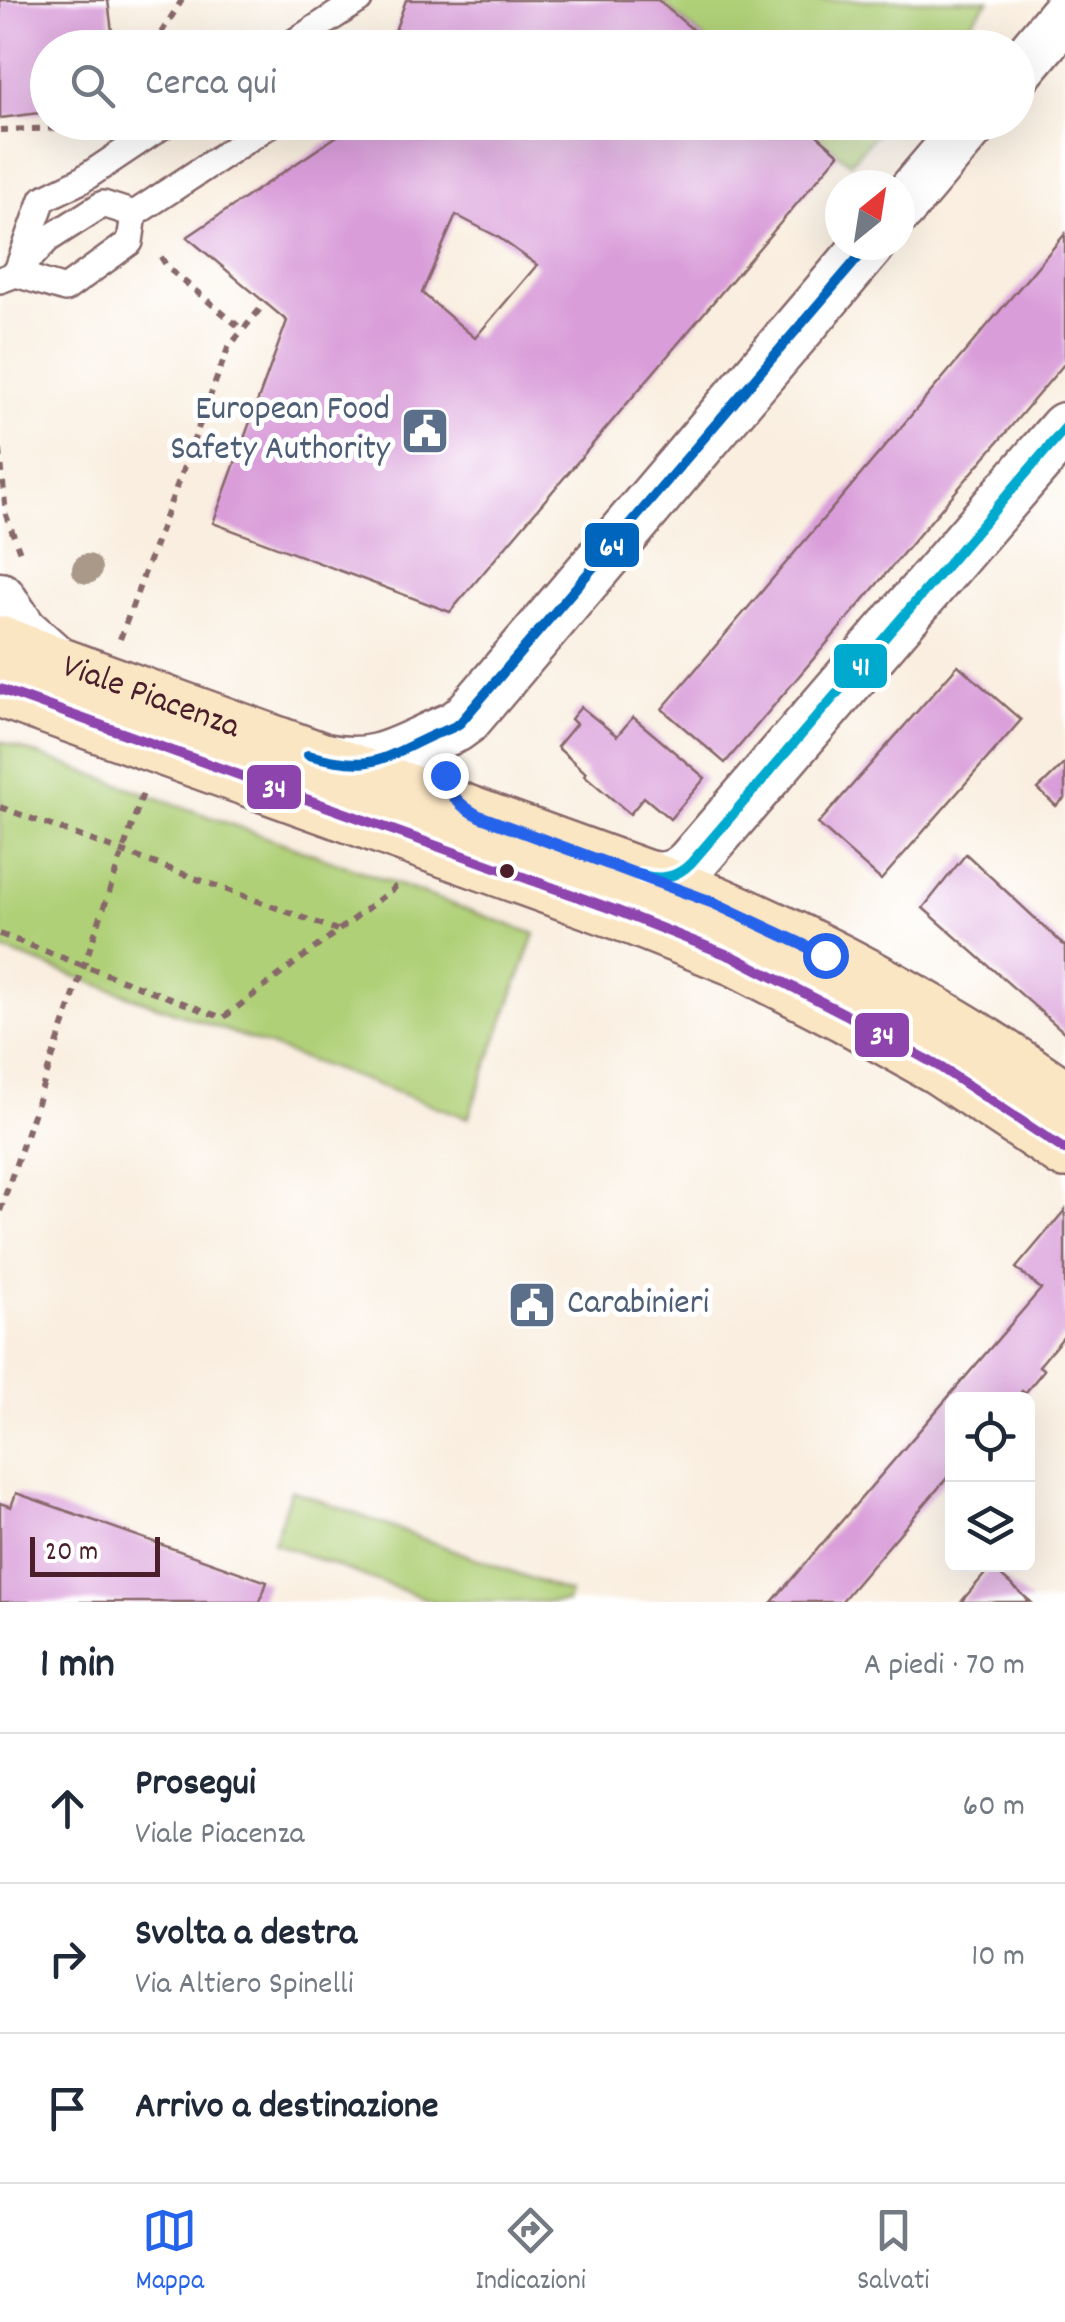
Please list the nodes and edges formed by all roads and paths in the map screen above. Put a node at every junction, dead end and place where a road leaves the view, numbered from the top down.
1 (182, 0) edge
2 (359, 0) edge
3 (1065, 14) edge
4 (163, 30) edge
5 (313, 30) edge
6 (1035, 50) edge
7 (30, 129) edge
8 (0, 130) edge
9 (141, 140) edge
10 (247, 140) edge
11 (958, 140) edge
12 (915, 190) edge
13 (134, 214) junction
14 (855, 260) edge
15 (8, 277) edge
16 (265, 303) dead end
17 (243, 330) junction
18 (1065, 428) edge
19 (0, 450) edge
20 (13, 583) edge
21 (103, 632) dead end
22 (120, 638) junction
23 (0, 644) edge
24 (138, 645) dead end
25 (60, 665) junction
26 (0, 688) edge
27 (466, 719) junction
28 (308, 755) junction
29 (146, 784) dead end
30 (0, 807) edge
31 (486, 819) junction
32 (122, 852) junction
33 (412, 875) dead end
34 (678, 879) junction
35 (338, 930) junction
36 (0, 934) edge
37 (84, 965) junction
38 (1062, 1096) edge
39 (1065, 1150) edge
40 (0, 1211) edge

1 - 4 path
2 - 5 lane
3 - 6 street
7 - 8 path
9 - 15 lane
10 - 13 lane
11 - 12 street
13 - 15 lane
13 - 15 lane
13 - 17 path
14 - 27 street
16 - 17 path
17 - 22 path
18 - 34 street
19 - 20 path
20 - 25 street
21 - 22 path
22 - 24 path
23 - 25 main road, Viale Piacenza
25 - 28 main road, Viale Piacenza
26 - 39 main road, Viale Piacenza
27 - 28 street
27 - 31 street
28 - 31 main road, Viale Piacenza
29 - 32 path
30 - 32 path
31 - 34 main road, Viale Piacenza
32 - 35 path
32 - 37 path
33 - 35 path
34 - 38 main road, Viale Piacenza
35 - 37 path
36 - 37 path
37 - 40 path

